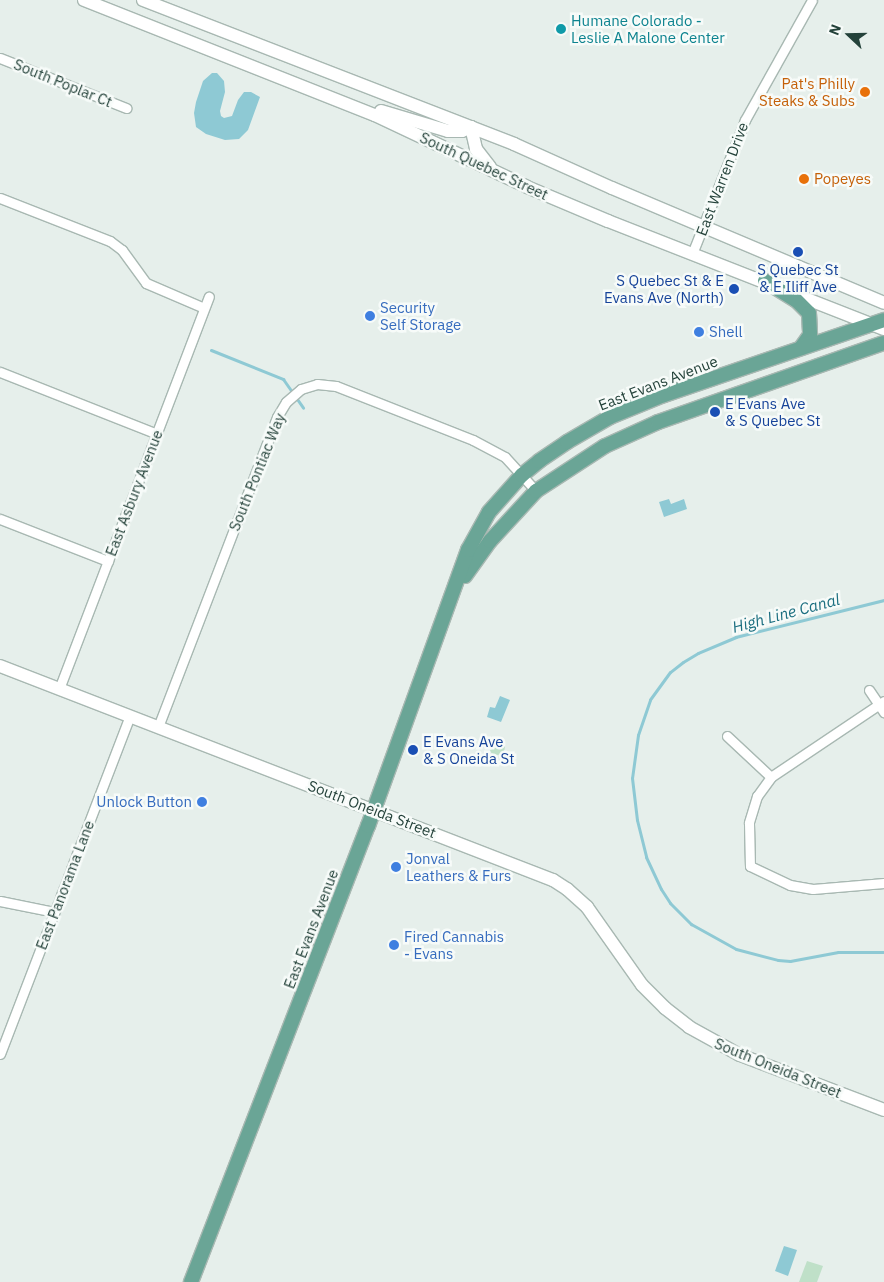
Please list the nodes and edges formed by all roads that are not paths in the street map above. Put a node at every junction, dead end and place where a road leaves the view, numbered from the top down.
1 (84, 0) edge
2 (144, 0) edge
3 (812, 0) edge
4 (0, 58) edge
5 (354, 106) junction
6 (126, 108) dead end
7 (471, 127) junction
8 (498, 173) junction
9 (0, 198) edge
10 (703, 226) junction
11 (692, 254) junction
12 (764, 281) junction
13 (209, 297) dead end
14 (884, 303) edge
15 (204, 308) junction
16 (880, 325) edge
17 (884, 343) edge
18 (801, 348) junction
19 (0, 372) edge
20 (157, 434) junction
21 (522, 475) junction
22 (536, 492) junction
23 (0, 519) edge
24 (108, 561) junction
25 (457, 586) junction
26 (0, 666) edge
27 (59, 689) junction
28 (869, 690) dead end
29 (882, 706) edge
30 (130, 716) junction
31 (158, 727) junction
32 (727, 736) dead end
33 (771, 777) junction
34 (374, 810) junction
35 (884, 884) edge
36 (0, 901) edge
37 (54, 912) junction
38 (0, 1054) edge
39 (884, 1110) edge
40 (191, 1282) edge

1 - 5 main road, South Quebec Street
2 - 7 main road, South Quebec Street
3 - 10 street, East Warren Drive
4 - 6 street, South Poplar Ct
5 - 7 main road
5 - 8 main road, South Quebec Street
7 - 8 main road
7 - 10 main road, South Quebec Street
8 - 11 main road, South Quebec Street
9 - 15 street
10 - 11 street, East Warren Drive
10 - 14 main road, South Quebec Street
11 - 12 main road, South Quebec Street
12 - 16 main road, South Quebec Street
12 - 18 main road
13 - 15 street, East Asbury Avenue
15 - 20 street, East Asbury Avenue
16 - 18 main road, East Evans Avenue
17 - 22 main road, East Evans Avenue
18 - 21 main road, East Evans Avenue
19 - 20 street
20 - 24 street, East Asbury Avenue
21 - 22 street, South Pontiac Way
21 - 25 main road, East Evans Avenue
21 - 31 street, South Pontiac Way
22 - 25 main road, East Evans Avenue
23 - 24 street
24 - 27 street, East Asbury Avenue
25 - 34 main road, East Evans Avenue
26 - 27 main road, South Oneida Street
27 - 30 main road, South Oneida Street
28 - 29 street
29 - 33 street
30 - 31 main road, South Oneida Street
30 - 37 street, East Panorama Lane
31 - 34 main road, South Oneida Street
32 - 33 street
33 - 35 street
34 - 39 main road, South Oneida Street
34 - 40 main road, East Evans Avenue
36 - 37 street
37 - 38 street, East Panorama Lane

